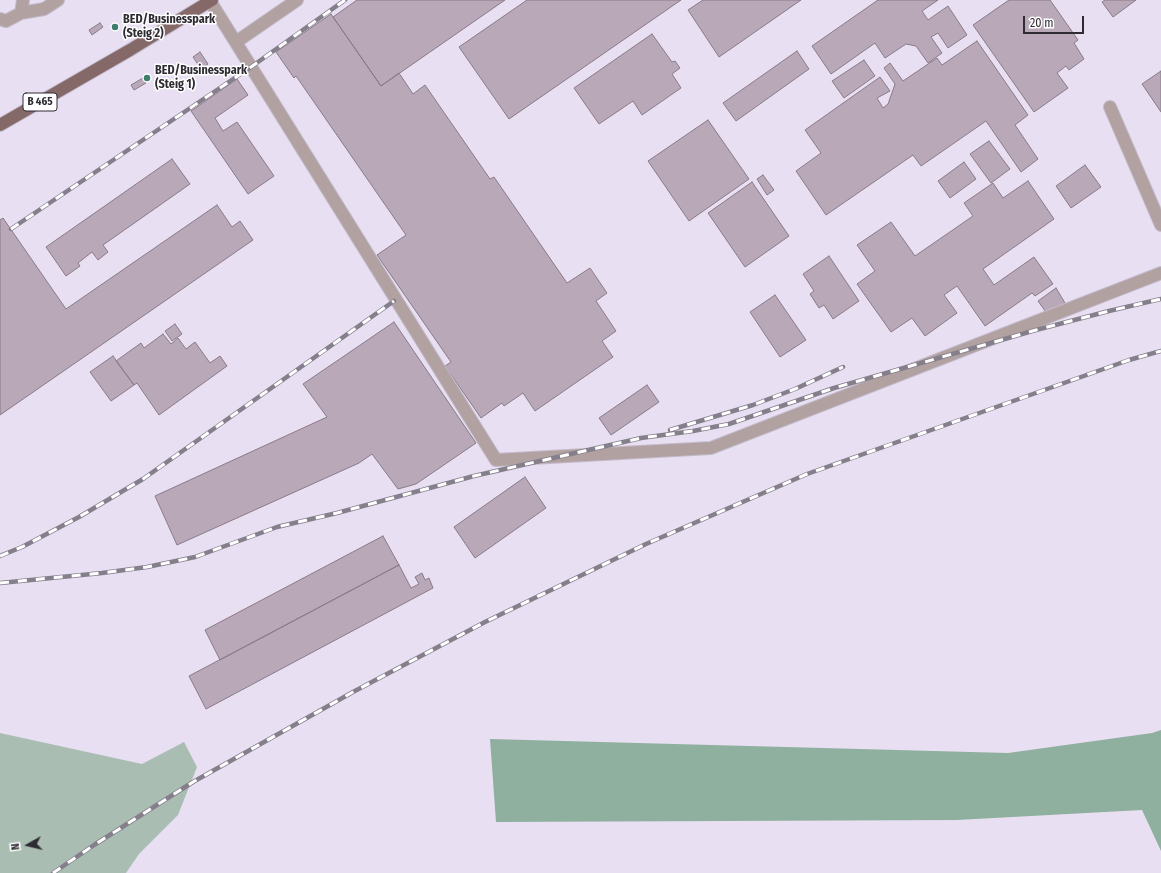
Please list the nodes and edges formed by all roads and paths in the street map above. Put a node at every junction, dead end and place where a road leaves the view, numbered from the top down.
1 (23, 0) edge
2 (58, 0) edge
3 (297, 0) edge
4 (211, 1) edge
5 (21, 13) junction
6 (0, 19) edge
7 (236, 42) junction
8 (1110, 106) dead end
9 (0, 125) edge
10 (1161, 225) edge
11 (1161, 273) edge

1 - 5 lane
2 - 5 lane
3 - 7 lane
4 - 7 lane
4 - 9 main road, B 465
5 - 6 lane
7 - 11 lane
8 - 10 lane

